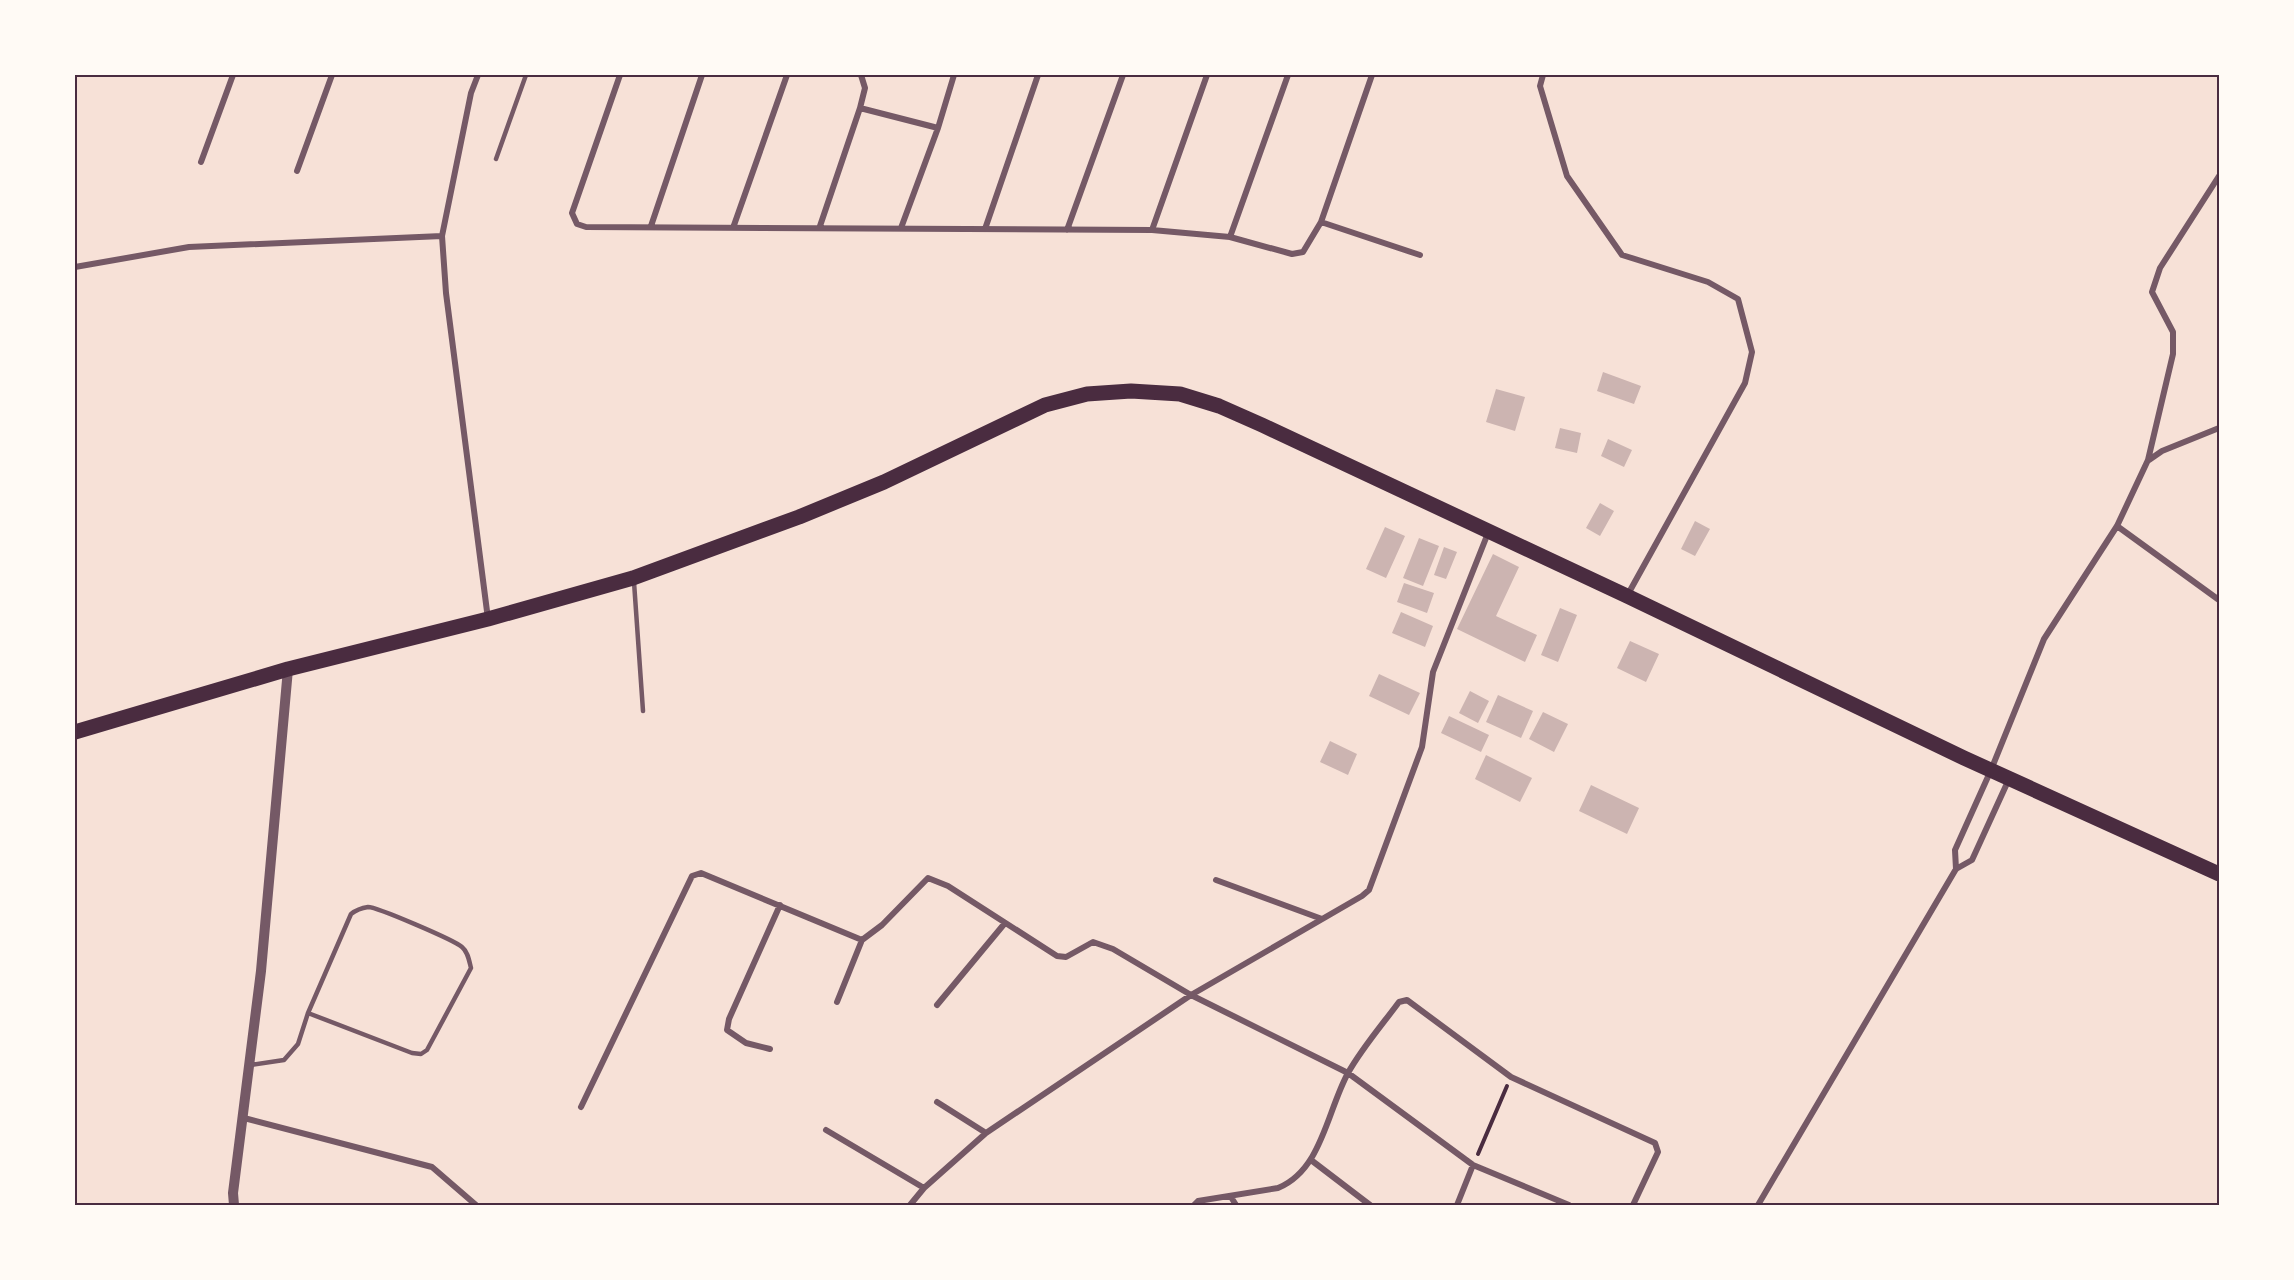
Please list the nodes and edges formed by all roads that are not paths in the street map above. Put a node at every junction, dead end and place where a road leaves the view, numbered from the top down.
1 (233, 75) edge
2 (332, 75) edge
3 (478, 75) edge
4 (526, 75) edge
5 (620, 75) edge
6 (702, 75) edge
7 (787, 75) edge
8 (861, 75) edge
9 (954, 75) edge
10 (1038, 75) edge
11 (1123, 75) edge
12 (1207, 75) edge
13 (1288, 75) edge
14 (1372, 75) edge
15 (1543, 75) edge
16 (860, 108) junction
17 (938, 128) junction
18 (496, 159) dead end
19 (201, 162) dead end
20 (297, 171) dead end
21 (2219, 176) edge
22 (1321, 222) junction
23 (651, 226) junction
24 (820, 226) junction
25 (733, 228) junction
26 (901, 228) junction
27 (985, 229) junction
28 (1066, 230) junction
29 (1152, 230) junction
30 (442, 236) junction
31 (1230, 237) junction
32 (1420, 255) dead end
33 (75, 267) edge
34 (2219, 428) edge
35 (2148, 460) junction
36 (2117, 526) junction
37 (1488, 533) junction
38 (633, 578) junction
39 (1627, 596) junction
40 (2219, 600) edge
41 (488, 619) junction
42 (288, 669) junction
43 (643, 711) dead end
44 (75, 732) edge
45 (1991, 771) junction
46 (2009, 779) junction
47 (1956, 869) junction
48 (2219, 874) edge
49 (1216, 880) dead end
50 (780, 905) junction
51 (1322, 920) junction
52 (1005, 923) junction
53 (862, 940) junction
54 (1191, 995) junction
55 (837, 1002) dead end
56 (937, 1005) dead end
57 (308, 1012) junction
58 (770, 1049) dead end
59 (250, 1065) junction
60 (1348, 1073) junction
61 (937, 1102) dead end
62 (581, 1107) dead end
63 (244, 1118) junction
64 (826, 1130) dead end
65 (986, 1133) junction
66 (1311, 1160) junction
67 (1473, 1165) junction
68 (924, 1188) junction
69 (1231, 1197) junction
70 (234, 1205) edge
71 (476, 1205) edge
72 (910, 1205) edge
73 (1194, 1205) edge
74 (1236, 1205) edge
75 (1370, 1205) edge
76 (1457, 1205) edge
77 (1569, 1205) edge
78 (1633, 1205) edge
79 (1758, 1205) edge

1 - 19 street
2 - 20 street
3 - 30 street
4 - 18 lane
5 - 23 street
6 - 23 street
7 - 25 street
8 - 16 street
9 - 17 street
10 - 27 street
11 - 28 street
12 - 29 street
13 - 31 street
14 - 22 street
15 - 39 street
16 - 17 street
16 - 24 street
17 - 26 street
21 - 35 street
22 - 31 street
22 - 32 street
23 - 25 street
24 - 25 street
24 - 26 street
26 - 27 street
27 - 28 street
28 - 29 street
29 - 31 street
30 - 33 street
30 - 41 street
34 - 35 street
35 - 36 street
36 - 40 street
36 - 45 street
37 - 38 main road
37 - 39 main road
37 - 51 street
38 - 41 main road
38 - 43 lane
39 - 45 main road
41 - 42 main road
42 - 44 main road
42 - 59 street
45 - 46 main road
45 - 47 street
46 - 47 street
46 - 48 main road
47 - 79 street
49 - 51 street
50 - 53 street
50 - 58 street
50 - 62 street
51 - 54 street
52 - 53 street
52 - 54 street
52 - 56 street
53 - 55 street
54 - 60 street
54 - 65 street
57 - 57 lane
57 - 59 lane
59 - 63 street
60 - 66 street
60 - 67 street
60 - 78 street
61 - 65 street
63 - 70 street
63 - 71 street
64 - 68 street
65 - 68 street
66 - 69 street
66 - 75 street
67 - 76 street
67 - 77 street
68 - 72 street
69 - 73 street
69 - 74 street

